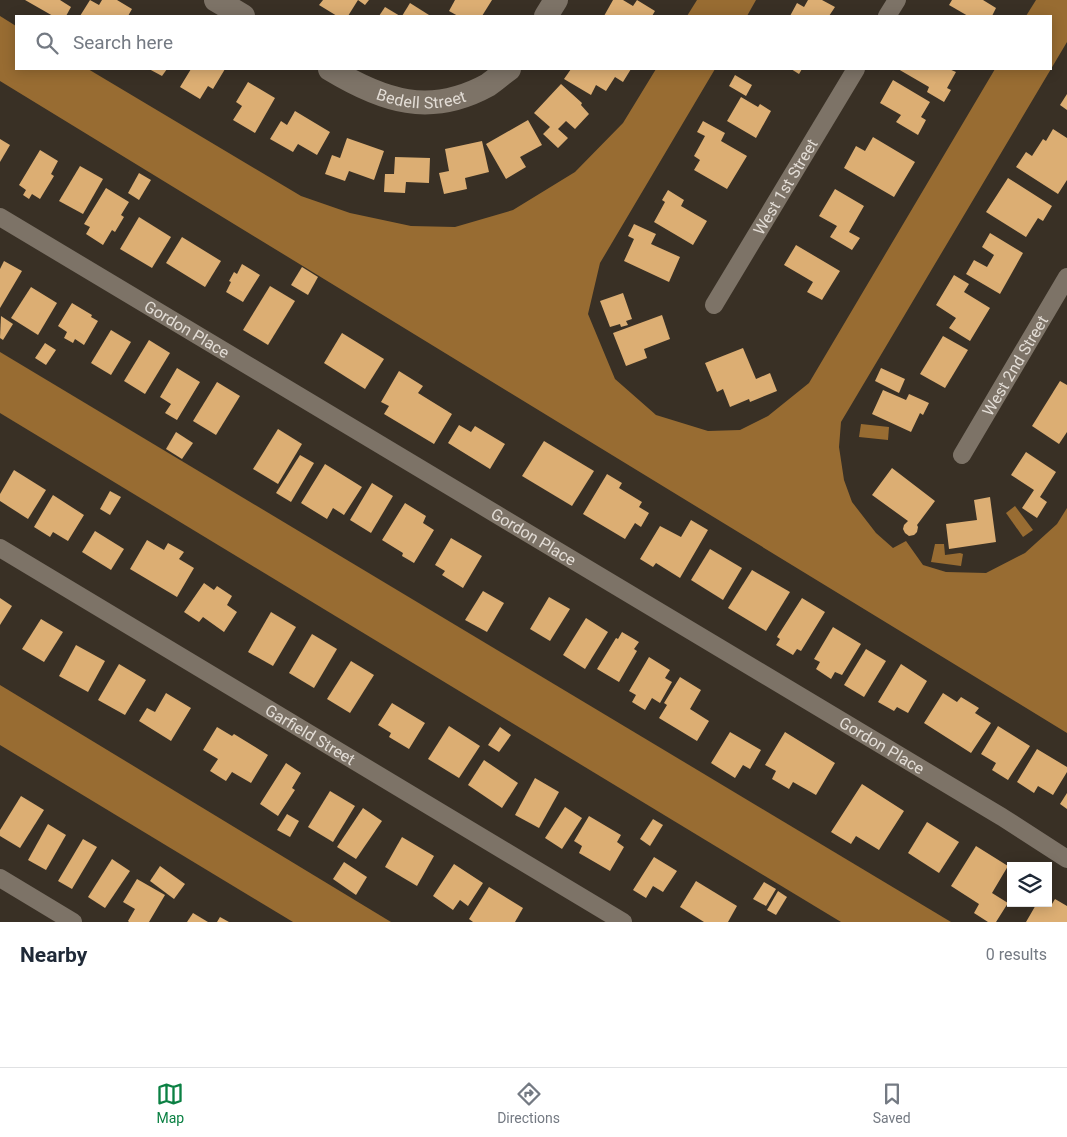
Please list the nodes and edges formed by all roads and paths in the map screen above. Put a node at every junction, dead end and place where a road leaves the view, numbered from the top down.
1 (216, 0) edge
2 (556, 0) edge
3 (897, 0) edge
4 (241, 15) edge
5 (547, 15) edge
6 (888, 15) edge
7 (332, 70) edge
8 (508, 70) edge
9 (855, 70) edge
10 (0, 217) edge
11 (1067, 277) edge
12 (714, 304) dead end
13 (962, 455) dead end
14 (0, 548) edge
15 (1067, 858) edge
16 (0, 878) edge
17 (73, 922) edge
18 (623, 922) edge

1 - 4 street
2 - 5 street
3 - 6 street
7 - 8 street, Bedell Street
9 - 12 street, West 1st Street
10 - 15 street, Gordon Place
11 - 13 street, West 2nd Street
14 - 18 street, Garfield Street
16 - 17 street

